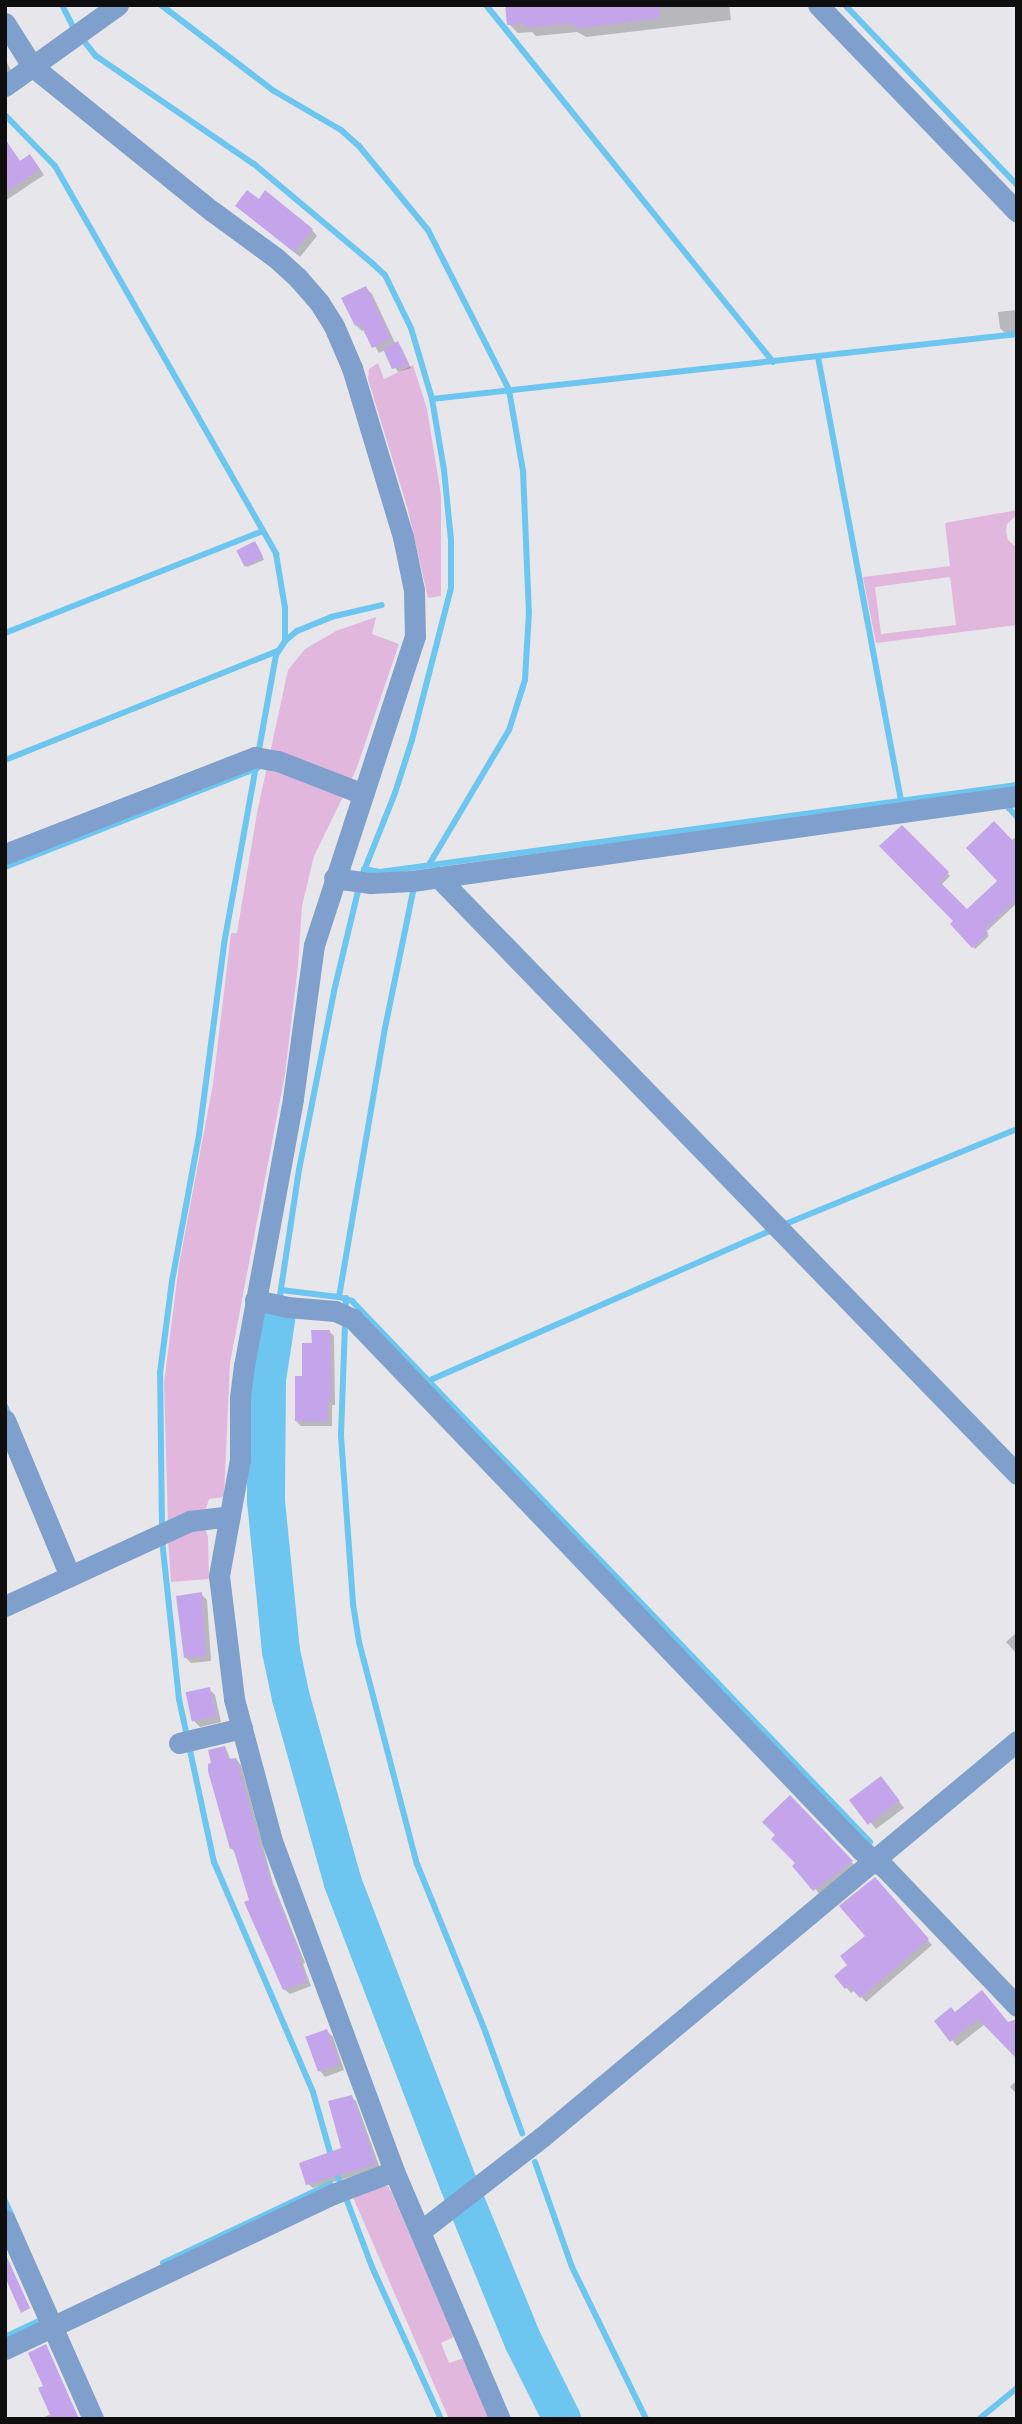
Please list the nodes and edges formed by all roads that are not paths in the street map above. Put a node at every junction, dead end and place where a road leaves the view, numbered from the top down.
1 (118, 5) edge
2 (818, 5) edge
3 (5, 23) edge
4 (32, 66) junction
5 (5, 86) edge
6 (1017, 212) edge
7 (363, 794) junction
8 (1017, 796) edge
9 (5, 854) edge
10 (438, 877) junction
11 (341, 880) junction
12 (271, 1304) junction
13 (5, 1420) edge
14 (1017, 1474) edge
15 (230, 1516) junction
16 (68, 1570) junction
17 (5, 1605) edge
18 (242, 1728) junction
19 (185, 1741) dead end
20 (1017, 1741) edge
21 (874, 1860) junction
22 (1017, 2006) edge
23 (394, 2171) junction
24 (5, 2220) edge
25 (422, 2230) junction
26 (50, 2320) junction
27 (5, 2349) edge
28 (93, 2419) edge
29 (500, 2419) edge

1 - 4 street
2 - 6 street
3 - 4 street
4 - 5 street
4 - 7 street
7 - 9 street
7 - 11 street
8 - 10 street
10 - 11 street
10 - 14 street
11 - 12 street
12 - 15 street
12 - 21 street
13 - 16 street
15 - 16 street
15 - 18 street
16 - 17 street
18 - 19 street
18 - 23 street
20 - 21 street
21 - 22 street
21 - 25 street
23 - 25 street
23 - 26 street
24 - 26 street
25 - 29 street
26 - 27 street
26 - 28 street

